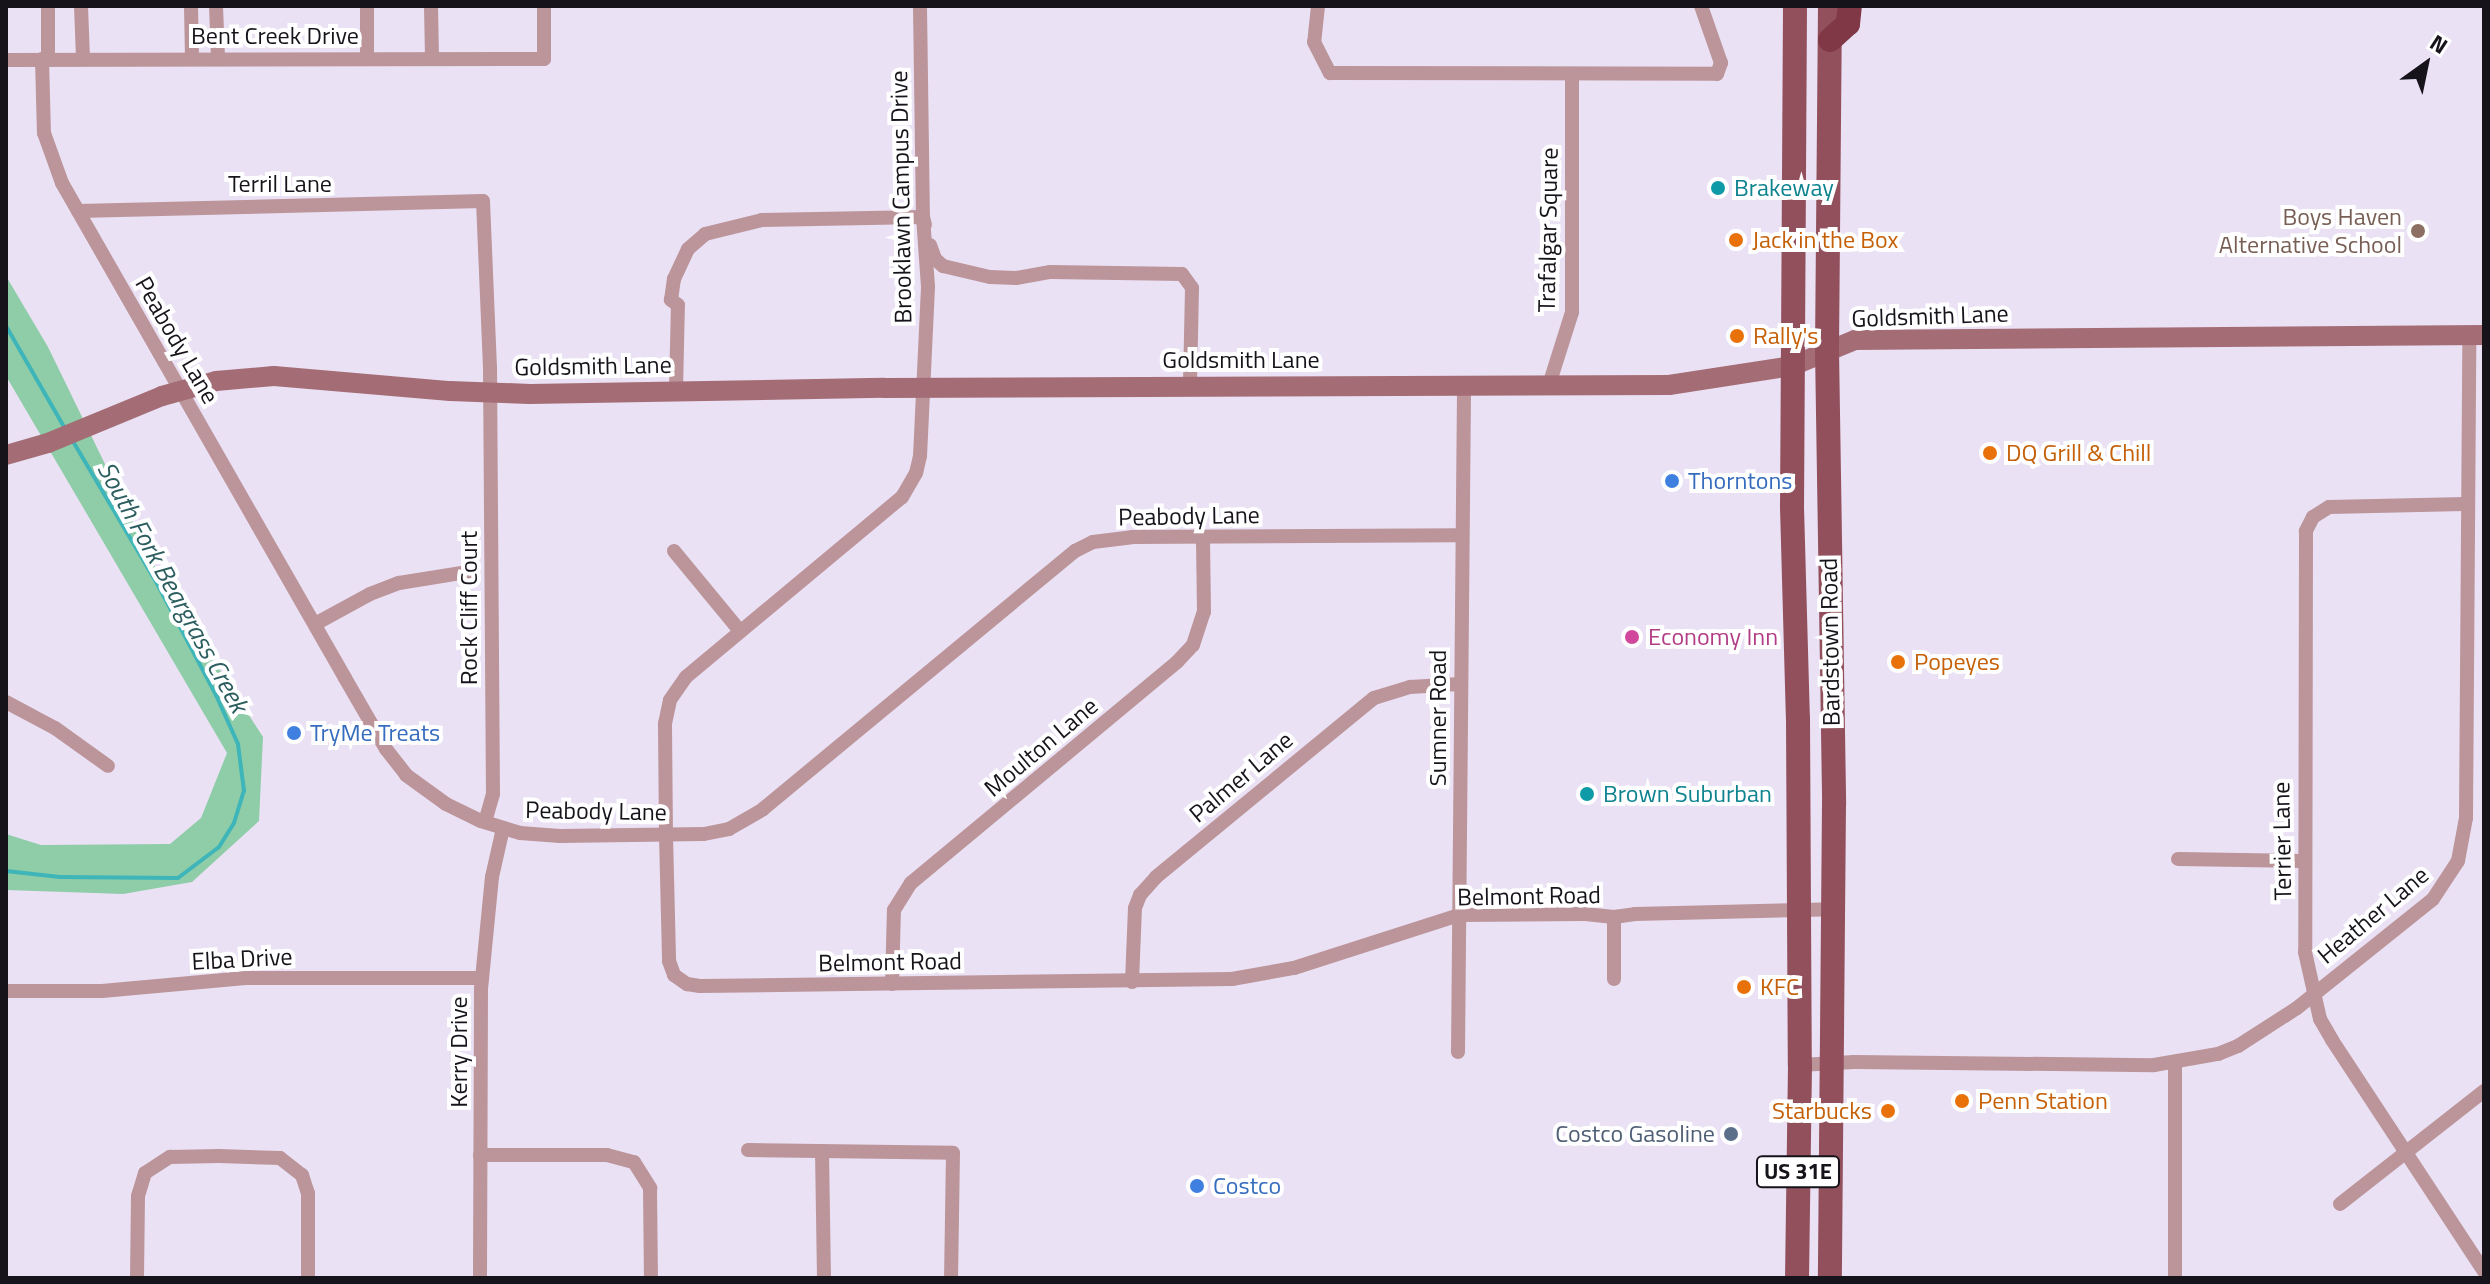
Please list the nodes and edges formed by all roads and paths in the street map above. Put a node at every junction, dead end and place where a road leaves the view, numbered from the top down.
1 (48, 6) edge
2 (81, 6) edge
3 (191, 6) edge
4 (216, 6) edge
5 (367, 6) edge
6 (431, 6) edge
7 (544, 6) edge
8 (920, 6) edge
9 (1318, 6) edge
10 (1701, 6) edge
11 (1795, 6) edge
12 (1830, 6) edge
13 (1850, 6) edge
14 (1830, 40) junction
15 (83, 58) junction
16 (192, 58) junction
17 (218, 58) junction
18 (367, 58) junction
19 (45, 59) junction
20 (432, 59) junction
21 (6, 60) edge
22 (1572, 74) junction
23 (483, 201) joint
24 (78, 211) junction
25 (923, 217) junction
26 (2476, 335) edge
27 (1827, 349) junction
28 (1792, 366) junction
29 (1464, 385) junction
30 (1549, 385) junction
31 (1190, 387) junction
32 (922, 388) junction
33 (676, 390) junction
34 (180, 391) junction
35 (490, 393) junction
36 (6, 455) edge
37 (2465, 504) junction
38 (1461, 535) junction
39 (1203, 537) junction
40 (674, 551) dead end
41 (468, 572) dead end
42 (315, 624) junction
43 (740, 631) junction
44 (1460, 684) junction
45 (1797, 687) junction
46 (1831, 695) junction
47 (6, 702) edge
48 (108, 766) dead end
49 (485, 822) junction
50 (503, 828) junction
51 (666, 835) junction
52 (2178, 859) dead end
53 (2304, 861) junction
54 (1833, 909) junction
55 (1799, 910) junction
56 (1459, 915) junction
57 (1614, 917) junction
58 (482, 978) junction
59 (1614, 979) dead end
60 (1132, 982) junction
61 (892, 984) junction
62 (6, 991) edge
63 (2313, 993) junction
64 (1458, 1052) dead end
65 (2175, 1063) junction
66 (1832, 1064) junction
67 (1800, 1065) junction
68 (2484, 1091) edge
69 (748, 1150) dead end
70 (822, 1151) junction
71 (2406, 1152) junction
72 (480, 1155) junction
73 (2340, 1204) dead end
74 (2484, 1271) edge
75 (137, 1278) edge
76 (308, 1278) edge
77 (480, 1278) edge
78 (651, 1278) edge
79 (824, 1278) edge
80 (951, 1278) edge
81 (1797, 1278) edge
82 (1830, 1278) edge
83 (2175, 1278) edge

1 - 19 street, Peabody Lane
2 - 15 street
3 - 16 street
4 - 17 street
5 - 18 street
6 - 20 street
7 - 20 street, Bent Creek Drive
8 - 25 street, Brooklawn Campus Drive
9 - 22 street
10 - 22 street
11 - 28 main road, Bardstown Road / US 31E
12 - 14 main road, Bardstown Road / US 31E
13 - 14 highway
14 - 27 main road, Bardstown Road / US 31E
15 - 16 street, Bent Creek Drive
15 - 19 street, Bent Creek Drive
16 - 17 street, Bent Creek Drive
17 - 18 street, Bent Creek Drive
18 - 20 street, Bent Creek Drive
19 - 21 street, Bent Creek Drive
19 - 24 street, Peabody Lane
22 - 30 street, Trafalgar Square
23 - 24 street, Terril Lane
23 - 35 street, Rock Cliff Court
24 - 34 street, Peabody Lane
25 - 31 street
25 - 32 street, Brooklawn Campus Drive
25 - 33 street
26 - 27 street, Goldsmith Lane
26 - 37 street, Heather Lane
27 - 28 street, Goldsmith Lane
27 - 46 main road, Bardstown Road / US 31E
28 - 30 street, Goldsmith Lane
28 - 45 main road, Bardstown Road / US 31E
29 - 30 street, Goldsmith Lane
29 - 31 street, Goldsmith Lane
29 - 38 street, Sumner Road
31 - 32 street, Goldsmith Lane
32 - 33 street, Goldsmith Lane
32 - 43 street, Belmont Road
33 - 35 street, Goldsmith Lane
34 - 35 street, Goldsmith Lane
34 - 36 street, Goldsmith Lane
34 - 42 street, Peabody Lane
35 - 49 street, Rock Cliff Court
37 - 53 street, Terrier Lane
37 - 63 street, Heather Lane
38 - 39 street, Peabody Lane
38 - 44 street, Sumner Road
39 - 51 street, Peabody Lane
39 - 61 street, Moulton Lane
40 - 43 street
41 - 42 street
42 - 49 street, Peabody Lane
43 - 51 street, Belmont Road
44 - 56 street, Sumner Road
44 - 60 street, Palmer Lane
45 - 46 main road
45 - 55 main road, Bardstown Road / US 31E
46 - 54 main road, Bardstown Road / US 31E
47 - 48 street
49 - 50 street, Peabody Lane
50 - 51 street, Peabody Lane
50 - 58 street, Kerry Drive
51 - 61 street, Belmont Road
52 - 53 street
53 - 63 street, Terrier Lane
54 - 55 street, Belmont Road
54 - 66 main road, Bardstown Road / US 31E
55 - 57 street, Belmont Road
55 - 67 main road, Bardstown Road / US 31E
56 - 57 street, Belmont Road
56 - 60 street, Belmont Road
56 - 64 street, Sumner Road
57 - 59 street
58 - 62 street, Elba Drive
58 - 72 street, Kerry Drive
60 - 61 street, Belmont Road
63 - 65 street, Heather Lane
63 - 71 street, Terrier Lane
65 - 66 street, Heather Lane
65 - 83 street
66 - 67 street, Heather Lane
66 - 82 main road, Bardstown Road / US 31E
67 - 81 main road, Bardstown Road / US 31E
68 - 71 street
69 - 70 street
70 - 79 street
70 - 80 street
71 - 73 street
71 - 74 street, Terrier Lane
72 - 77 street, Kerry Drive
72 - 78 street
75 - 76 street

